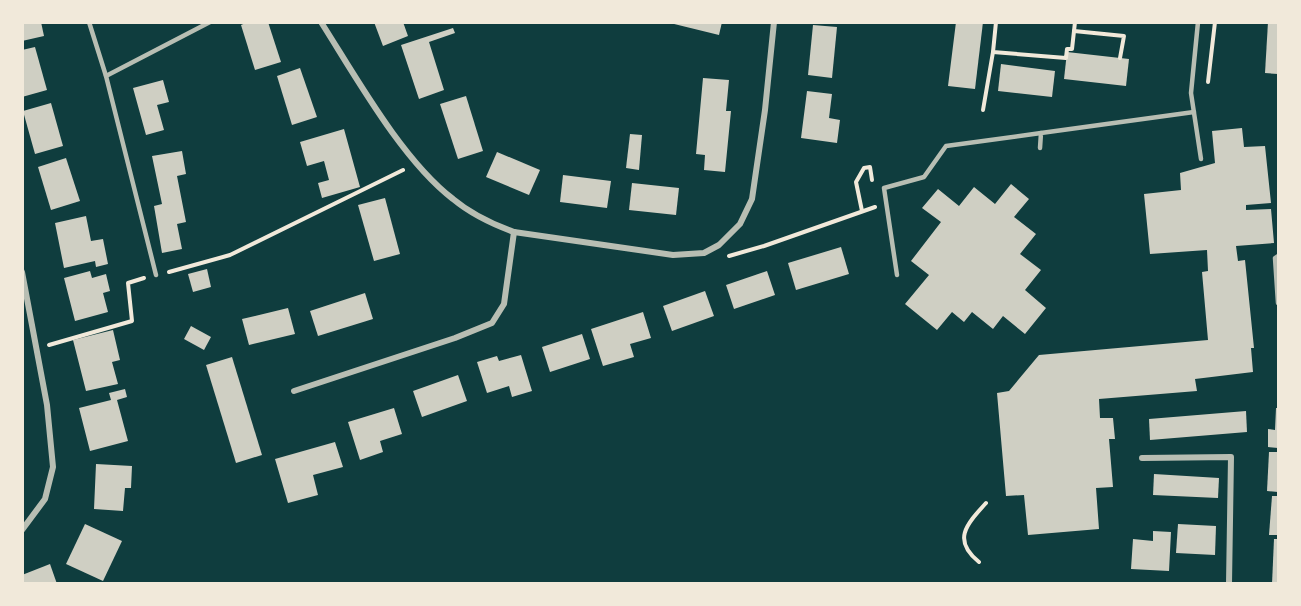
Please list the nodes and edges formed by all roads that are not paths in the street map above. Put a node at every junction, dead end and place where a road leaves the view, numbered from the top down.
1 (89, 22) edge
2 (210, 22) edge
3 (321, 22) edge
4 (774, 22) edge
5 (1198, 22) edge
6 (106, 76) junction
7 (1194, 112) junction
8 (1041, 133) junction
9 (1040, 148) dead end
10 (1201, 159) dead end
11 (514, 232) junction
12 (1278, 256) edge
13 (22, 272) edge
14 (156, 275) road end
15 (897, 275) dead end
16 (1278, 303) edge
17 (294, 391) dead end
18 (1142, 458) dead end
19 (22, 530) edge
20 (1229, 584) edge

1 - 6 lane
2 - 6 lane
3 - 11 street
4 - 11 street
5 - 7 lane
6 - 14 lane
7 - 8 lane
7 - 10 lane
8 - 9 lane
8 - 15 lane
11 - 17 street
12 - 16 lane
13 - 19 street
18 - 20 street

